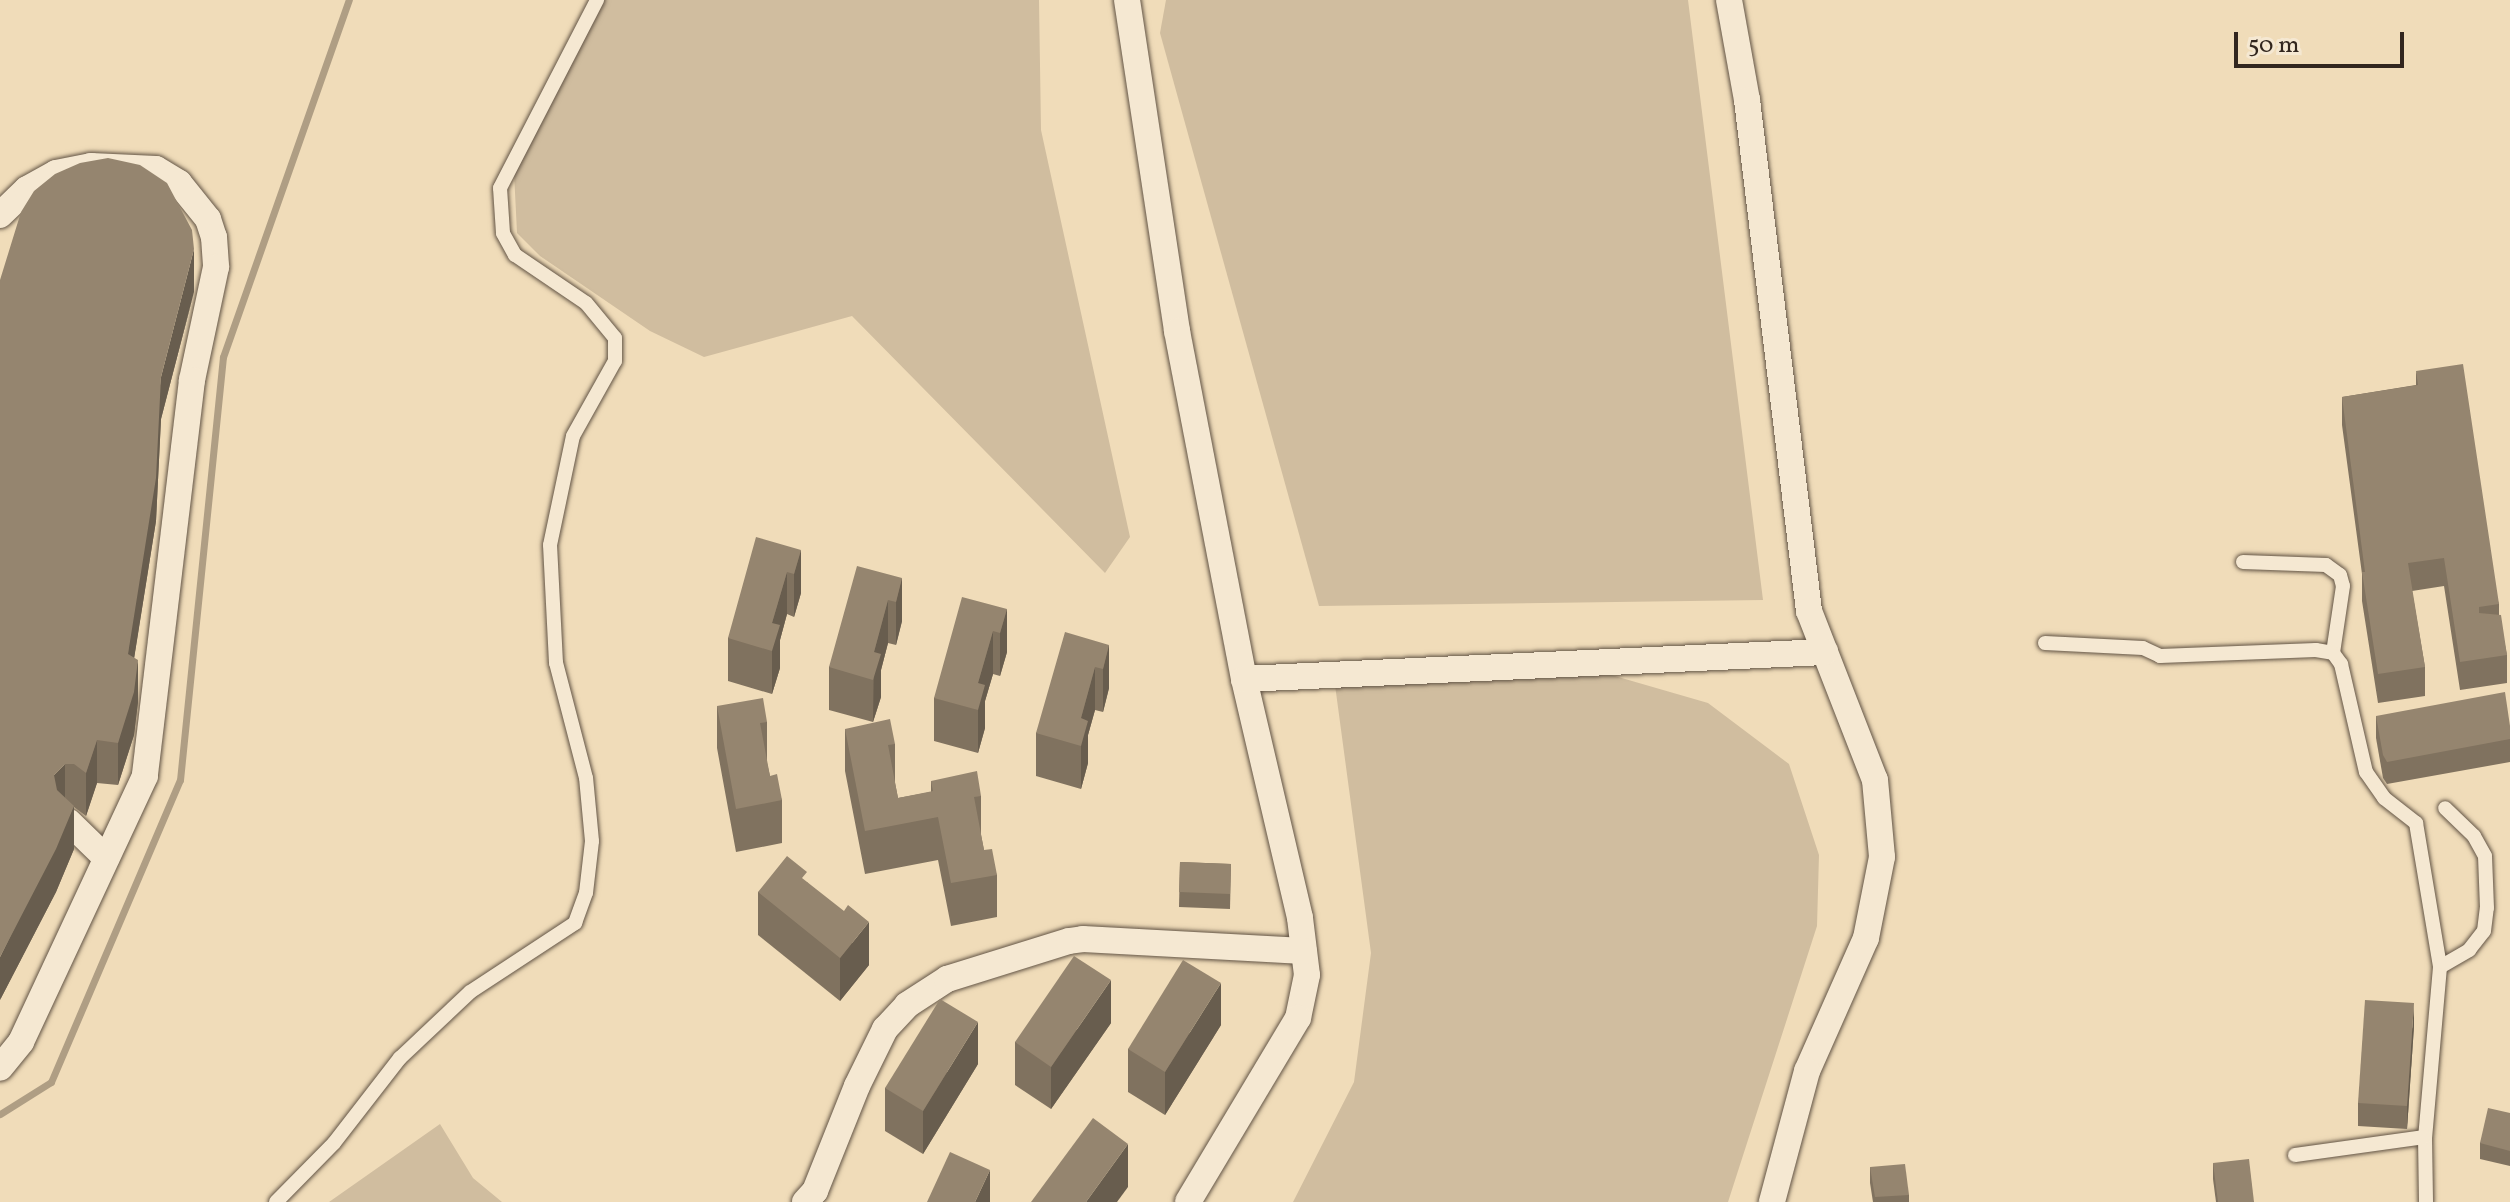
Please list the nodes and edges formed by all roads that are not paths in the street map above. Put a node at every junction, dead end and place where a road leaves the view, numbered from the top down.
1 (597, 0) edge
2 (1127, 0) edge
3 (1729, 0) edge
4 (0, 215) edge
5 (2243, 562) dead end
6 (2045, 643) dead end
7 (1825, 652) junction
8 (2333, 653) junction
9 (1244, 679) junction
10 (2445, 808) dead end
11 (69, 822) edge
12 (106, 858) junction
13 (1304, 951) junction
14 (2440, 967) junction
15 (0, 1068) edge
16 (2425, 1137) junction
17 (2295, 1155) dead end
18 (276, 1202) edge
19 (805, 1202) edge
20 (1188, 1202) edge
21 (1772, 1202) edge
22 (2426, 1202) edge

1 - 18 lane
2 - 9 street
3 - 7 street
4 - 12 street
5 - 8 lane
6 - 8 lane
7 - 9 street
7 - 21 street
8 - 14 lane
9 - 13 street
10 - 14 lane
11 - 12 street
12 - 15 street
13 - 19 street
13 - 20 street
14 - 16 lane
16 - 17 lane
16 - 22 lane

